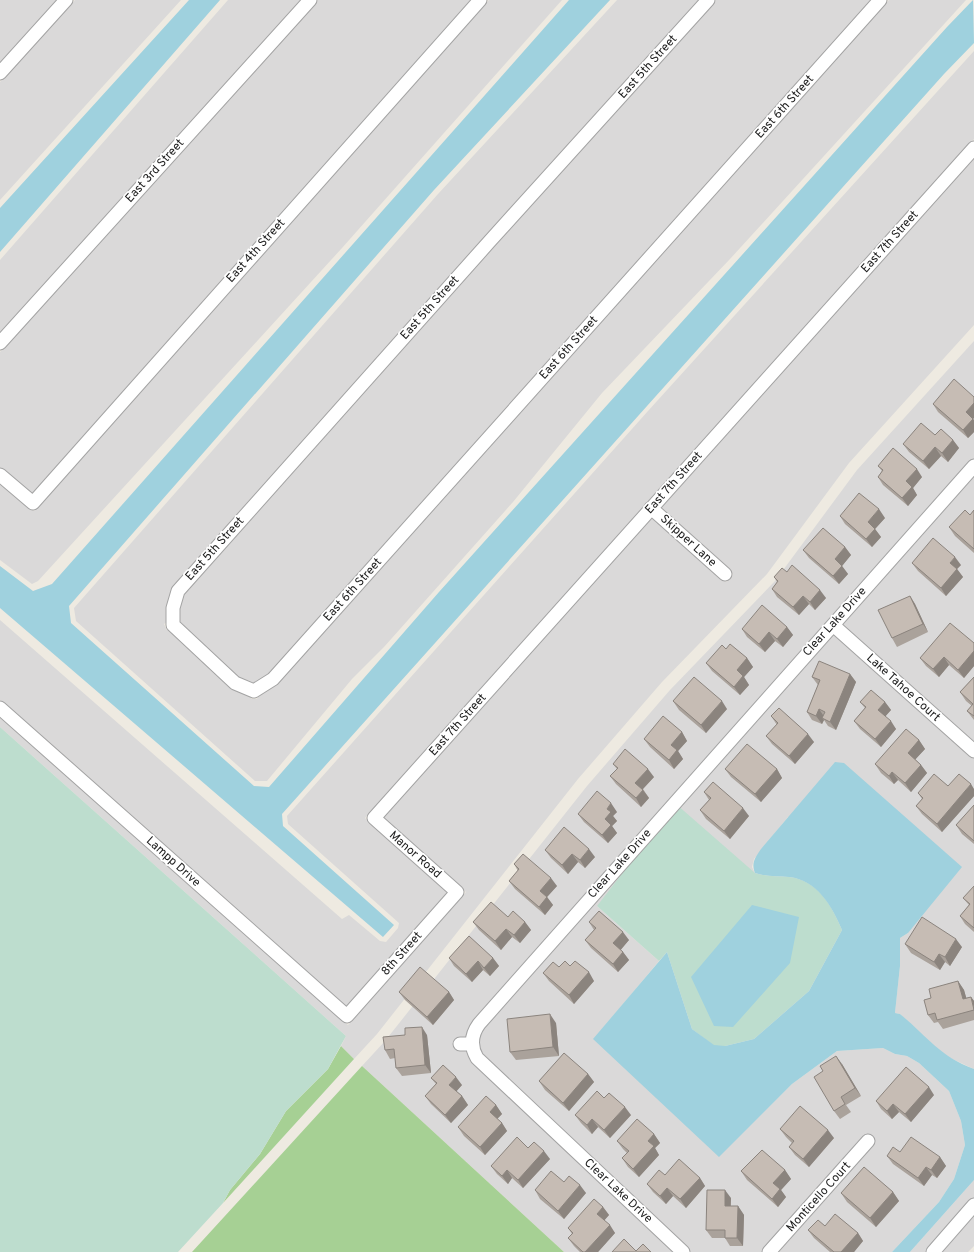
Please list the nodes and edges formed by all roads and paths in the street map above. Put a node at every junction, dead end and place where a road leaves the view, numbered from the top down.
1 (66, 0) edge
2 (310, 0) edge
3 (480, 0) edge
4 (708, 0) edge
5 (880, 0) edge
6 (0, 73) edge
7 (974, 148) edge
8 (0, 343) edge
9 (974, 466) edge
10 (0, 475) edge
11 (651, 508) junction
12 (725, 574) dead end
13 (833, 625) junction
14 (254, 691) joint
15 (0, 708) edge
16 (974, 751) edge
17 (374, 818) joint
18 (457, 892) joint
19 (347, 1016) joint
20 (868, 1141) dead end
21 (974, 1205) edge
22 (683, 1252) edge
23 (769, 1252) edge
24 (932, 1252) edge

1 - 6 street
2 - 8 street, East 3rd Street
3 - 10 street, East 4th Street
4 - 14 street, East 5th Street
5 - 14 street, East 6th Street
7 - 11 street, East 7th Street
9 - 13 street, Clear Lake Drive
11 - 12 street, Skipper Lane
11 - 17 street, East 7th Street
13 - 16 street, Lake Tahoe Court
13 - 22 street, Clear Lake Drive
15 - 19 street, Lampp Drive
17 - 18 street, Manor Road
18 - 19 street, 8th Street
20 - 23 street, Monticello Court
21 - 24 street

